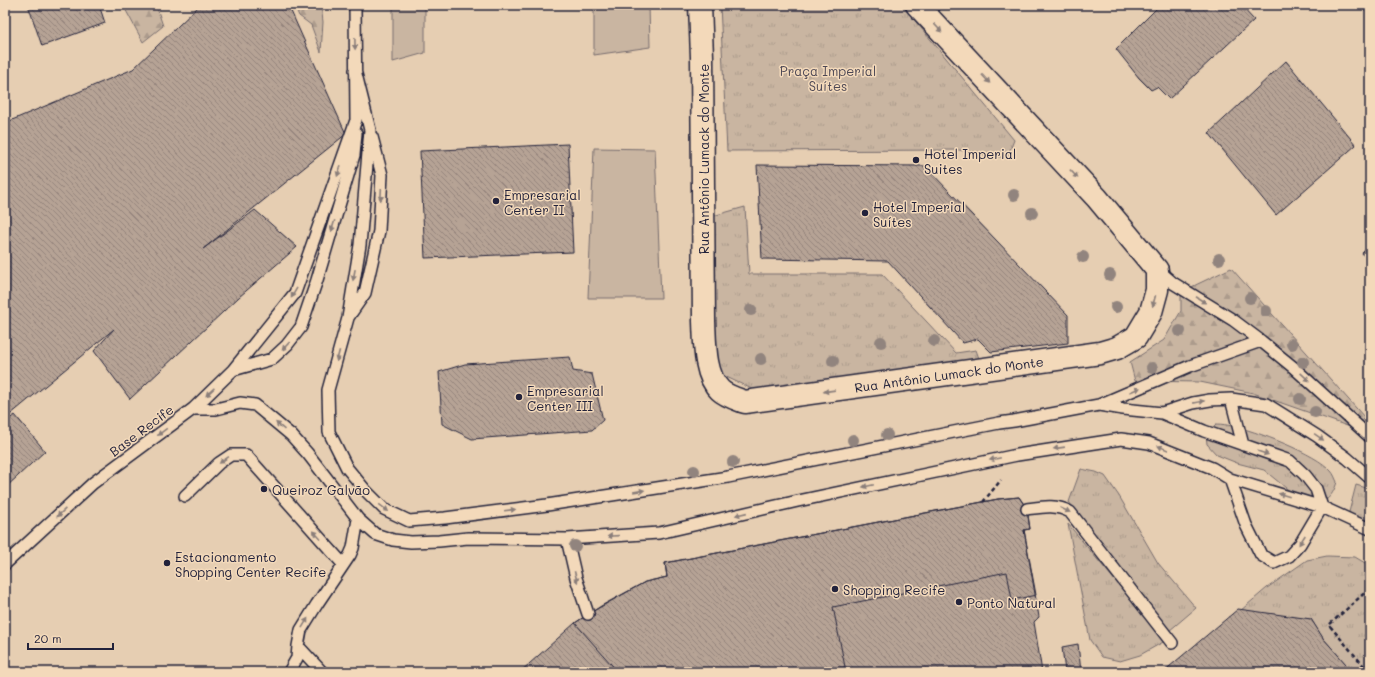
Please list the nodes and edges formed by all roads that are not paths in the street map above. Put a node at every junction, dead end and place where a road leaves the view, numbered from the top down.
1 (355, 5) edge
2 (700, 5) edge
3 (917, 5) edge
4 (356, 70) junction
5 (356, 120) junction
6 (370, 130) junction
7 (1157, 270) junction
8 (348, 318) junction
9 (1261, 341) junction
10 (233, 370) junction
11 (1231, 399) junction
12 (1099, 405) junction
13 (193, 408) junction
14 (1162, 413) junction
15 (1370, 437) edge
16 (1243, 446) junction
17 (1370, 478) edge
18 (1230, 479) junction
19 (185, 496) dead end
20 (1322, 507) junction
21 (1027, 509) dead end
22 (358, 519) junction
23 (1370, 529) edge
24 (567, 540) junction
25 (5, 564) edge
26 (343, 564) junction
27 (588, 614) dead end
28 (1172, 643) dead end
29 (298, 646) junction
30 (289, 672) edge
31 (322, 672) edge

1 -> 4 lane
7 -> 2 street, Rua Antônio Lumack do Monte
3 -> 7 street
4 - 5 lane
4 - 6 lane
5 -> 10 lane
5 -> 10 lane
6 -> 8 lane
6 -> 8 lane
7 -> 9 lane
8 -> 12 lane
12 -> 9 lane
9 -> 15 lane
10 -> 13 lane
14 -> 11 lane
11 - 16 lane
11 -> 17 lane
12 - 14 lane
22 -> 13 lane, Base Recife
13 -> 25 lane, Base Recife
14 - 16 lane
16 -> 20 lane
20 -> 18 lane, Base Recife
20 -> 18 lane
18 -> 24 lane, Base Recife
26 -> 19 lane
20 - 23 lane, Base Recife
21 -> 28 lane
22 - 24 lane, Base Recife
22 - 26 lane
24 -> 27 lane
29 -> 26 lane
29 - 30 lane
29 - 31 lane

